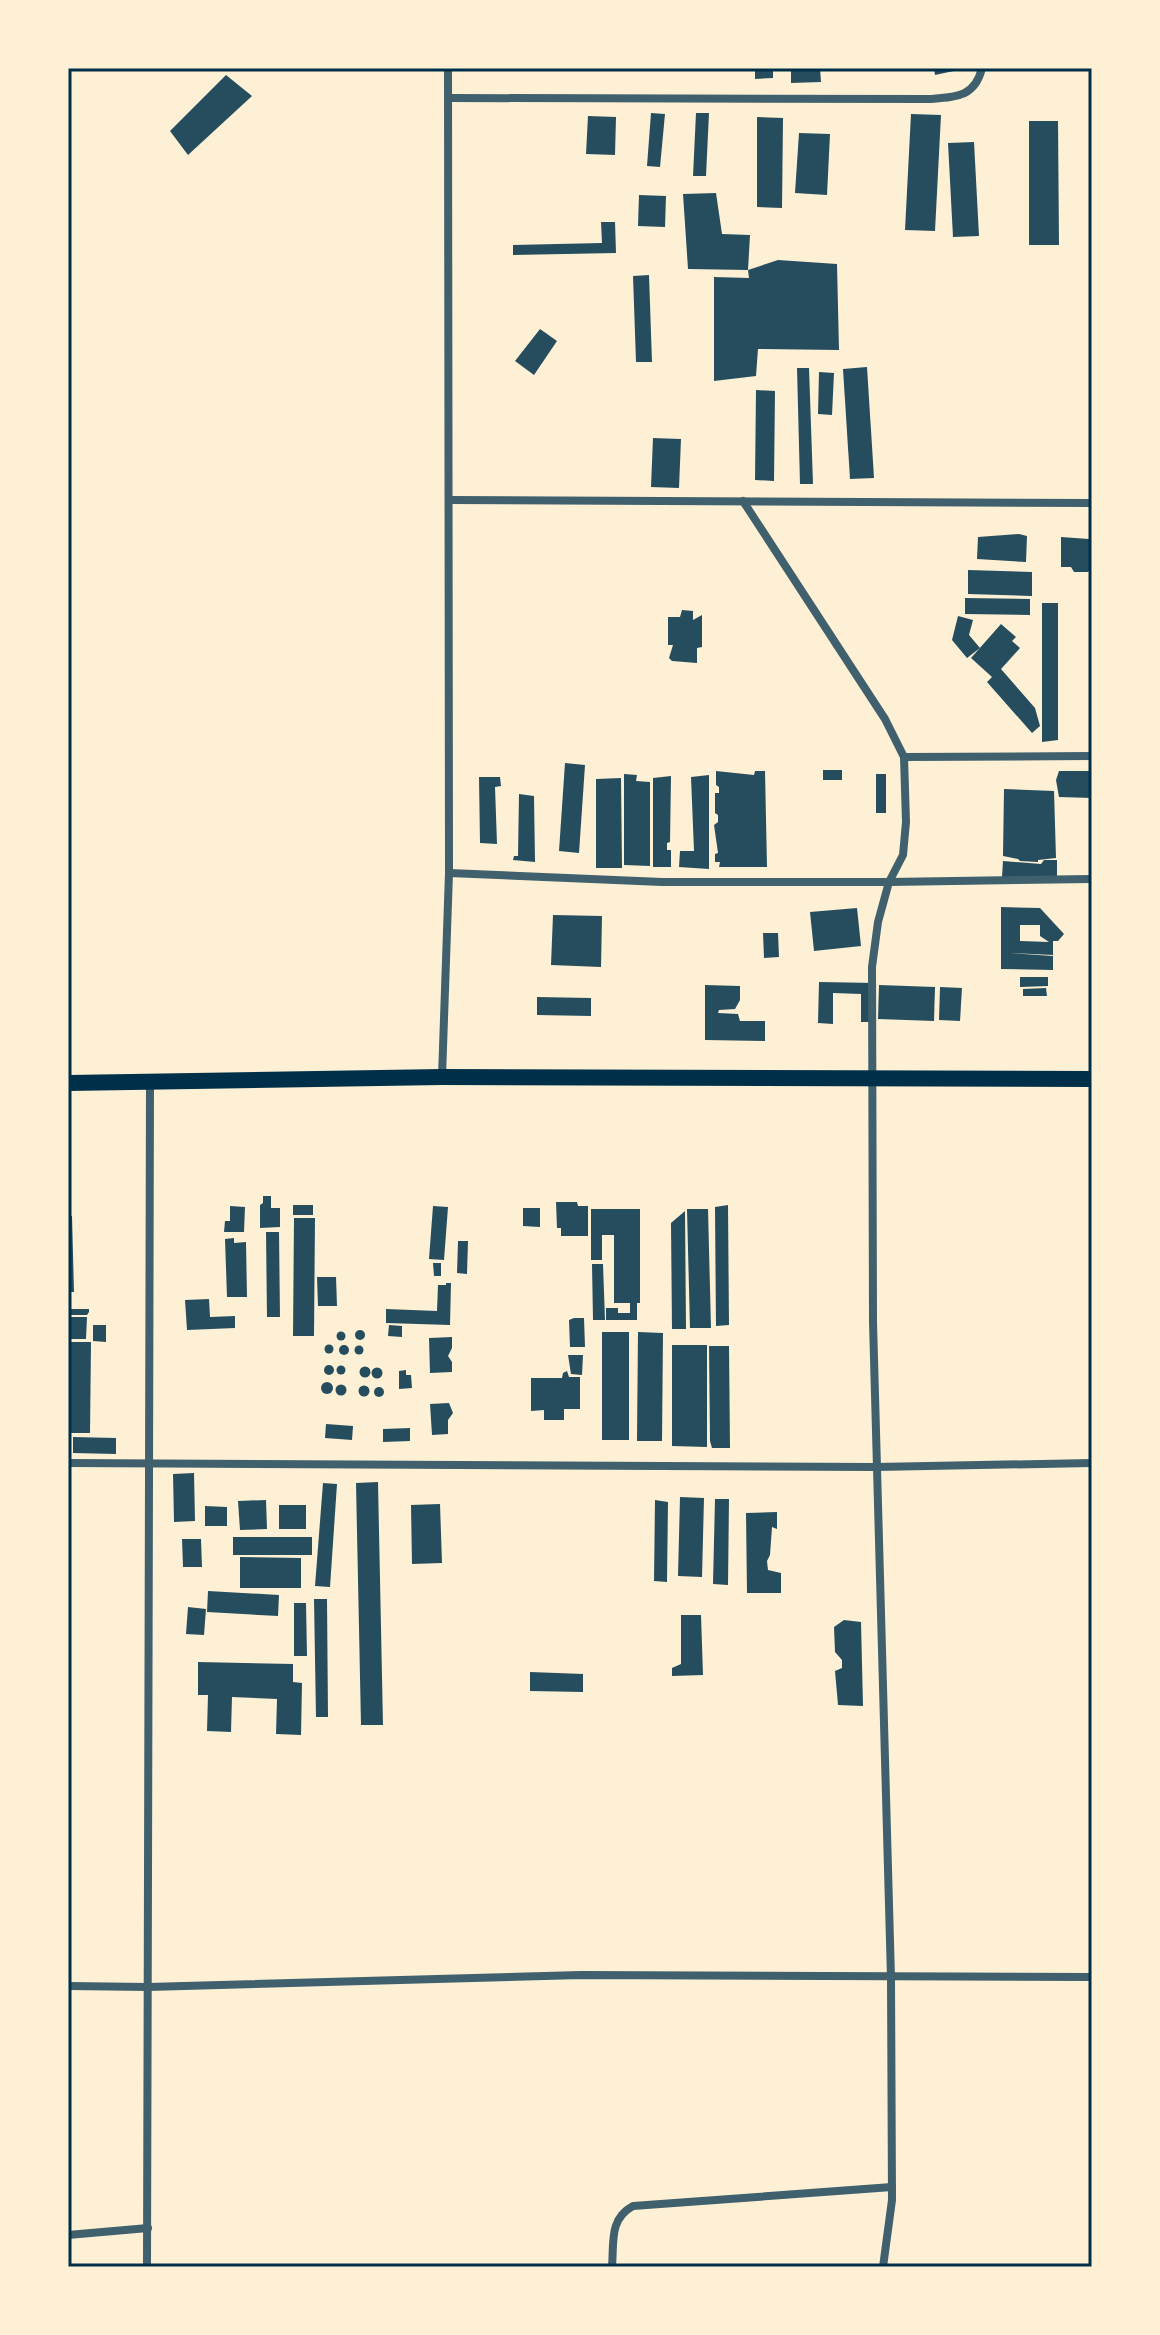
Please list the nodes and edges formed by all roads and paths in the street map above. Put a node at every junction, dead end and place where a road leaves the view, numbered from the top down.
1 (448, 68) edge
2 (982, 68) edge
3 (449, 98) junction
4 (450, 500) junction
5 (743, 501) junction
6 (1092, 503) edge
7 (1092, 756) edge
8 (904, 757) junction
9 (449, 873) junction
10 (1092, 879) edge
11 (889, 882) junction
12 (442, 1077) junction
13 (1092, 1079) edge
14 (874, 1080) junction
15 (68, 1083) edge
16 (150, 1083) junction
17 (68, 1463) edge
18 (151, 1463) junction
19 (1092, 1463) edge
20 (876, 1467) junction
21 (1092, 1977) edge
22 (891, 1978) junction
23 (68, 1986) edge
24 (148, 1987) junction
25 (892, 2187) junction
26 (148, 2228) junction
27 (68, 2235) edge
28 (147, 2267) edge
29 (612, 2267) edge
30 (883, 2267) edge

1 - 3 street
2 - 3 street
3 - 4 street
4 - 5 street
4 - 9 street
5 - 6 street
5 - 8 street
7 - 8 street
8 - 11 street
9 - 11 street
9 - 12 street
10 - 11 street
11 - 14 street
12 - 14 highway
12 - 16 highway
13 - 14 highway
14 - 20 street
15 - 16 highway
16 - 18 street
17 - 18 street
18 - 20 street
18 - 24 street
19 - 20 street
20 - 22 street
21 - 22 street
22 - 24 street
22 - 25 street
23 - 24 street
24 - 26 street
25 - 29 street
25 - 30 street
26 - 27 street
26 - 28 street

